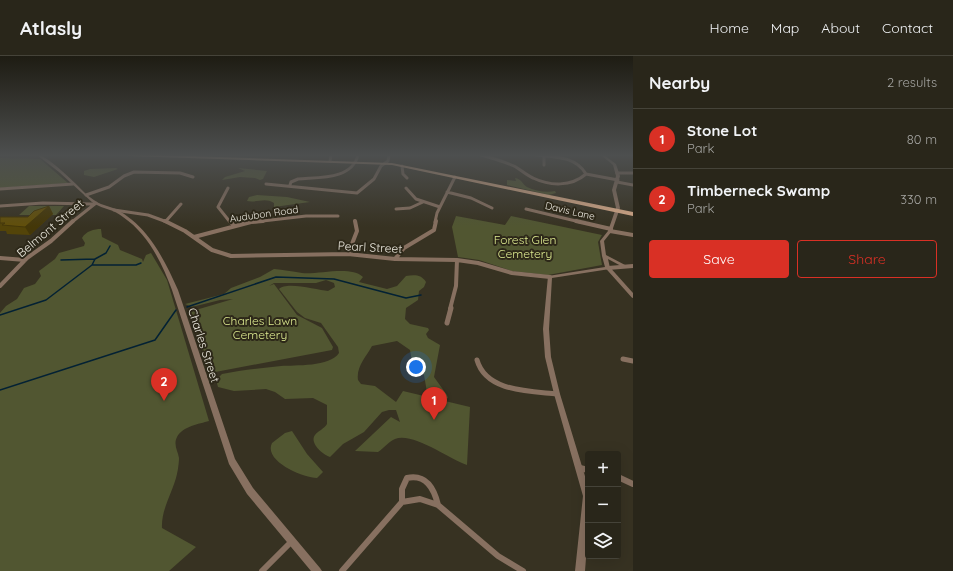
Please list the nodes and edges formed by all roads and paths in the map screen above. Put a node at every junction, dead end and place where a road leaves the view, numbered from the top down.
1 (69, 179) edge
2 (120, 179) edge
3 (298, 179) edge
4 (374, 179) edge
5 (453, 179) edge
6 (469, 179) edge
7 (536, 179) edge
8 (578, 179) edge
9 (608, 179) edge
10 (617, 181) junction
11 (74, 184) junction
12 (266, 184) dead end
13 (290, 185) junction
14 (633, 185) edge
15 (228, 188) dead end
16 (406, 188) dead end
17 (0, 189) edge
18 (447, 192) junction
19 (86, 195) junction
20 (94, 202) junction
21 (423, 202) junction
22 (181, 204) dead end
23 (0, 206) edge
24 (440, 207) junction
25 (492, 208) dead end
26 (396, 209) dead end
27 (526, 209) dead end
28 (114, 210) junction
29 (617, 211) junction
30 (633, 214) edge
31 (338, 216) dead end
32 (166, 221) junction
33 (354, 222) dead end
34 (234, 226) junction
35 (610, 230) junction
36 (633, 235) edge
37 (194, 237) junction
38 (348, 254) junction
39 (604, 256) junction
40 (0, 258) edge
41 (395, 259) junction
42 (25, 260) junction
43 (457, 260) junction
44 (625, 266) junction
45 (633, 266) edge
46 (608, 268) junction
47 (550, 277) junction
48 (0, 286) edge
49 (633, 296) edge
50 (447, 323) dead end
51 (623, 359) dead end
52 (477, 360) dead end
53 (633, 361) edge
54 (557, 394) junction
55 (584, 469) edge
56 (621, 478) edge
57 (633, 484) edge
58 (402, 502) junction
59 (438, 506) junction
60 (292, 541) junction
61 (262, 571) edge
62 (317, 571) edge
63 (342, 571) edge
64 (523, 571) edge
65 (580, 571) edge

1 - 11 street, Charles Street
2 - 19 street
3 - 13 street
4 - 13 street
5 - 18 street
6 - 29 main road
7 - 8 street
9 - 10 street
10 - 14 street
10 - 29 street
11 - 17 street
11 - 19 street, Charles Street
12 - 13 street
15 - 34 street
16 - 21 street
18 - 24 street
18 - 25 street
19 - 20 street, Charles Street
20 - 23 street
20 - 28 street, Charles Street
20 - 42 street, Belmont Street
21 - 24 street
21 - 26 street
22 - 32 street
24 - 41 street
27 - 35 street, Davis Lane
28 - 32 street, Pearl Street
28 - 60 street, Charles Street
29 - 30 main road
29 - 35 street
31 - 34 street, Audubon Road
32 - 37 street, Pearl Street
33 - 38 street
34 - 37 street, Audubon Road
35 - 36 street, Davis Lane
35 - 39 street
37 - 38 street, Pearl Street
38 - 41 street, Pearl Street
39 - 44 street
39 - 46 street
40 - 42 street
41 - 43 street, Pearl Street
42 - 48 street, Belmont Street
43 - 47 street, Pearl Street
43 - 50 street
44 - 45 street, Pearl Street
44 - 46 street, Pearl Street
46 - 47 street, Pearl Street
46 - 49 street
47 - 54 street
51 - 53 street
52 - 54 street
54 - 55 street
55 - 65 street
56 - 57 street
58 - 59 street
58 - 59 street
58 - 63 street
59 - 64 street
60 - 61 street
60 - 62 street, Charles Street

